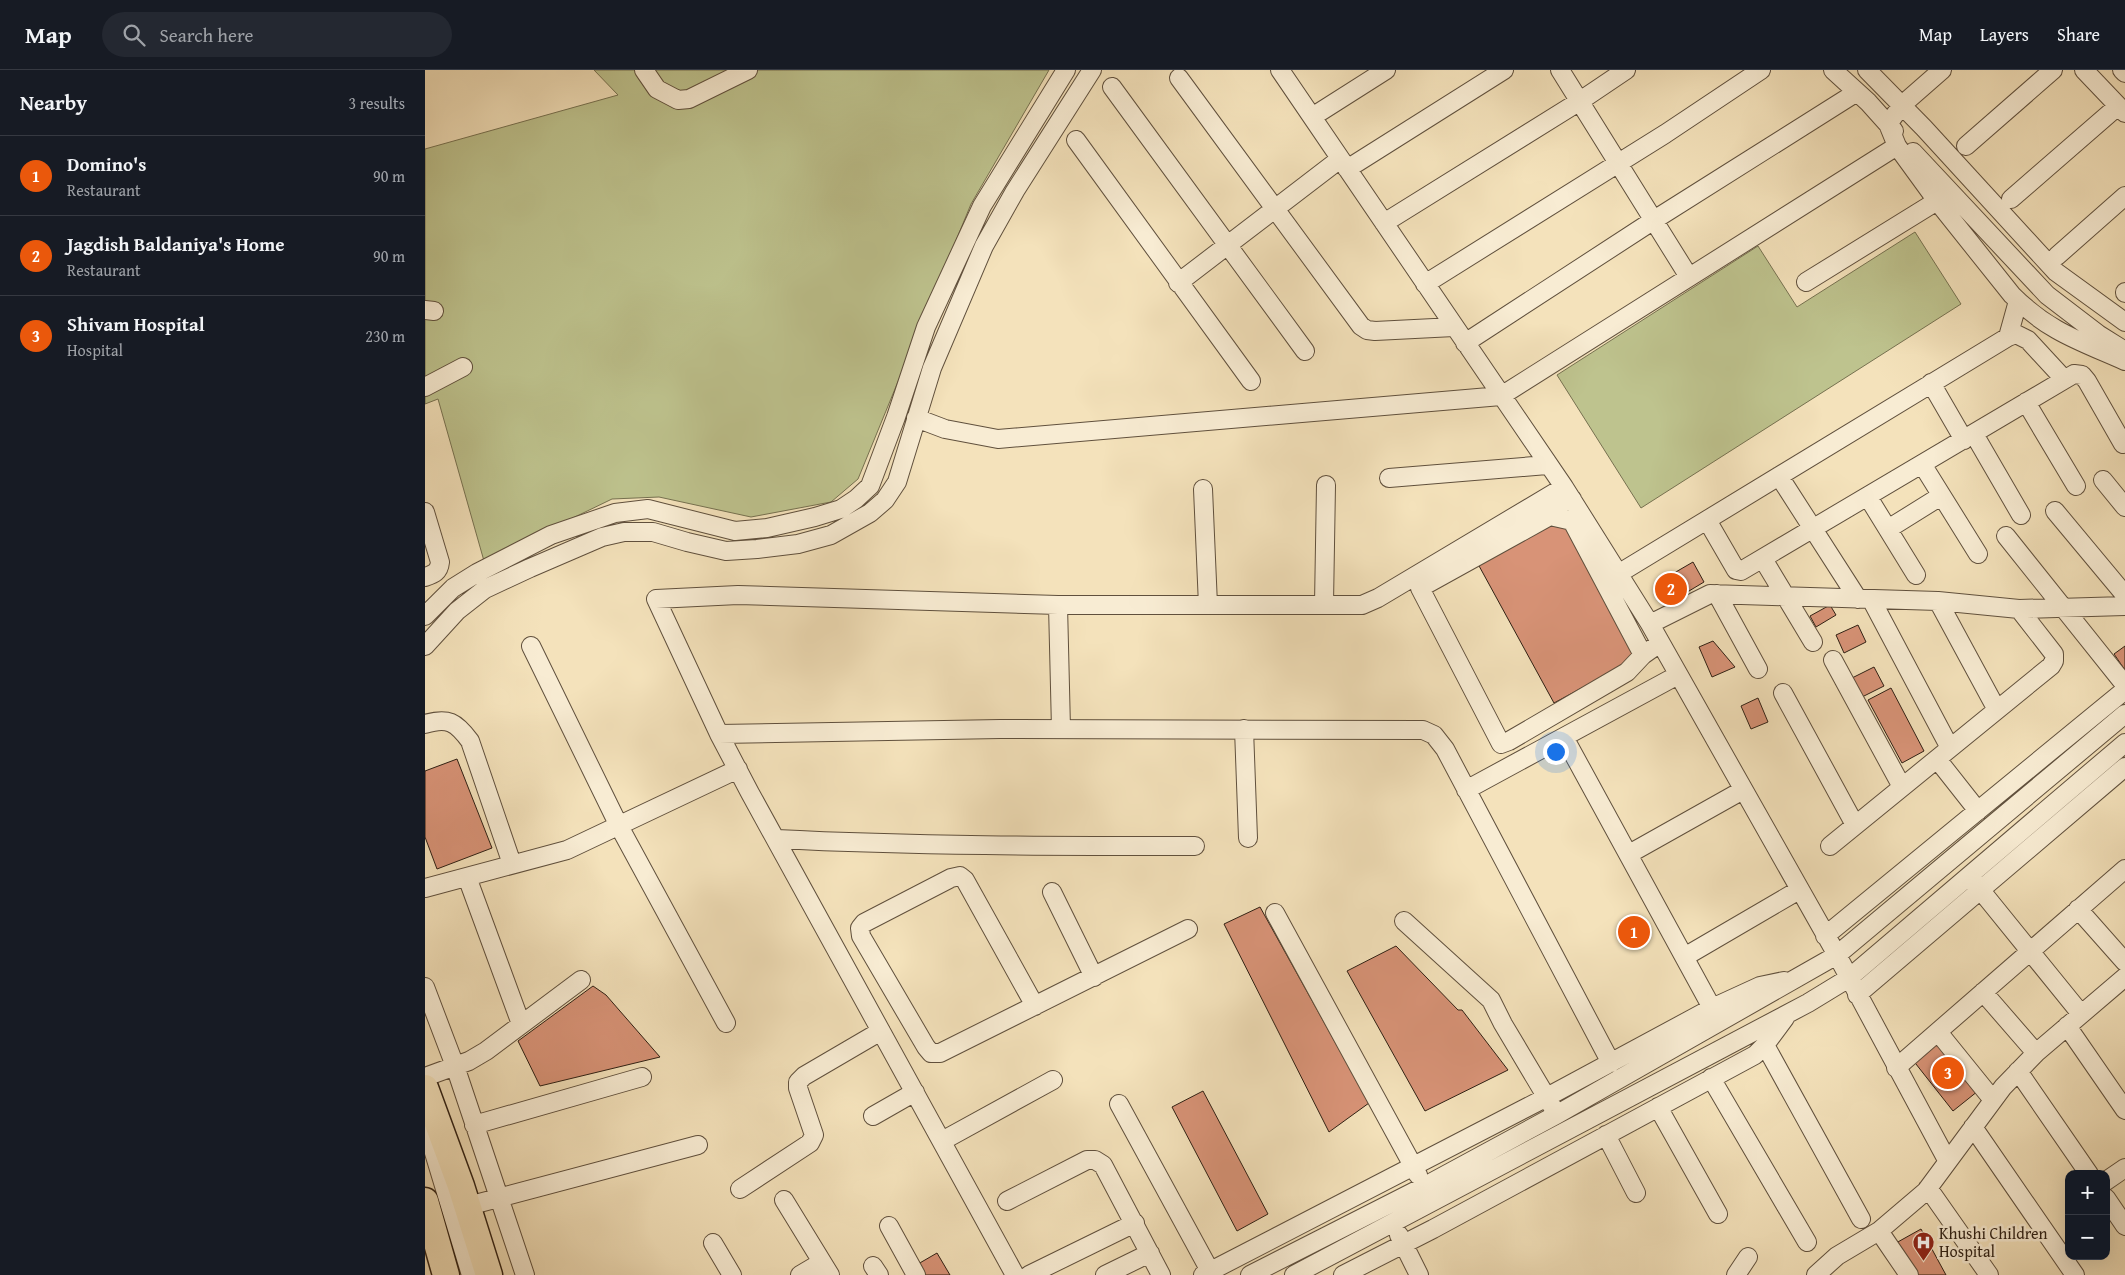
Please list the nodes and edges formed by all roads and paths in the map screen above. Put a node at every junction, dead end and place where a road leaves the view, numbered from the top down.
1 (644, 70) edge
2 (748, 70) edge
3 (1066, 70) edge
4 (1093, 70) edge
5 (1280, 70) edge
6 (1386, 70) edge
7 (1504, 70) edge
8 (1560, 70) edge
9 (1626, 70) edge
10 (1761, 70) edge
11 (1833, 70) edge
12 (1867, 70) edge
13 (1942, 70) edge
14 (2053, 70) edge
15 (2084, 70) edge
16 (2095, 70) edge
17 (2122, 70) edge
18 (2125, 74) edge
19 (1179, 78) dead end
20 (1112, 87) dead end
21 (1857, 92) junction
22 (1579, 101) junction
23 (1902, 105) junction
24 (2123, 105) edge
25 (1312, 117) junction
26 (1888, 124) junction
27 (1076, 140) dead end
28 (1897, 146) junction
29 (1966, 146) dead end
30 (1344, 164) junction
31 (1619, 164) junction
32 (2125, 196) edge
33 (2011, 199) dead end
34 (1937, 201) junction
35 (1275, 209) junction
36 (1653, 220) junction
37 (1384, 223) junction
38 (1227, 246) junction
39 (2057, 256) dead end
40 (1689, 277) junction
41 (1806, 282) dead end
42 (1178, 283) junction
43 (1425, 284) junction
44 (2018, 301) junction
45 (2125, 322) edge
46 (1454, 327) junction
47 (2008, 336) junction
48 (1465, 343) junction
49 (1305, 351) dead end
50 (2125, 352) edge
51 (2125, 362) edge
52 (463, 367) dead end
53 (2064, 379) junction
54 (1251, 381) dead end
55 (1931, 383) junction
56 (425, 387) edge
57 (1501, 396) junction
58 (2026, 402) junction
59 (916, 418) junction
60 (1969, 437) junction
61 (2123, 444) dead end
62 (1922, 464) junction
63 (1547, 465) junction
64 (1779, 476) junction
65 (1389, 478) dead end
66 (2103, 480) dead end
67 (1326, 485) dead end
68 (2076, 486) dead end
69 (1203, 489) dead end
70 (1568, 493) junction
71 (1941, 496) junction
72 (1868, 497) junction
73 (2125, 507) edge
74 (2055, 511) dead end
75 (425, 512) edge
76 (2021, 515) dead end
77 (1551, 516) junction
78 (1707, 520) junction
79 (1888, 528) junction
80 (1814, 529) junction
81 (2005, 536) dead end
82 (1978, 554) dead end
83 (1763, 559) junction
84 (1618, 574) junction
85 (1916, 575) dead end
86 (425, 577) edge
87 (1717, 594) junction
88 (2125, 595) edge
89 (1786, 596) junction
90 (1865, 599) junction
91 (1938, 601) junction
92 (1058, 604) junction
93 (1324, 604) junction
94 (1208, 605) junction
95 (2125, 606) edge
96 (2019, 609) junction
97 (2065, 609) junction
98 (425, 616) edge
99 (1650, 624) junction
100 (1813, 642) dead end
101 (1660, 643) junction
102 (425, 646) edge
103 (531, 646) dead end
104 (1643, 655) junction
105 (1833, 660) dead end
106 (1758, 669) dead end
107 (1678, 675) junction
108 (2125, 685) edge
109 (2125, 690) edge
110 (1783, 693) dead end
111 (1997, 710) junction
112 (2125, 714) edge
113 (425, 724) edge
114 (1061, 729) junction
115 (1244, 729) junction
116 (719, 734) junction
117 (1564, 737) junction
118 (2125, 743) edge
119 (1944, 753) junction
120 (2125, 768) edge
121 (738, 769) junction
122 (1902, 787) junction
123 (1466, 790) junction
124 (1743, 790) junction
125 (1978, 811) junction
126 (619, 826) junction
127 (1855, 826) junction
128 (1248, 838) dead end
129 (776, 839) junction
130 (1195, 846) dead end
131 (1830, 846) dead end
132 (1629, 854) junction
133 (512, 864) junction
134 (2125, 869) edge
135 (467, 876) junction
136 (1969, 876) junction
137 (425, 888) edge
138 (1799, 890) junction
139 (1981, 891) junction
140 (1052, 892) dead end
141 (2078, 909) junction
142 (1275, 913) dead end
143 (1404, 921) dead end
144 (1189, 930) dead end
145 (1825, 936) junction
146 (2030, 951) junction
147 (1837, 955) junction
148 (1686, 956) junction
149 (2125, 962) edge
150 (1094, 977) junction
151 (1849, 978) junction
152 (886, 979) junction
153 (581, 980) dead end
154 (1796, 980) junction
155 (2123, 983) edge
156 (425, 987) edge
157 (1983, 992) junction
158 (861, 994) junction
159 (1857, 995) junction
160 (1035, 1006) junction
161 (1712, 1008) junction
162 (1789, 1014) junction
163 (2081, 1014) junction
164 (726, 1023) dead end
165 (521, 1024) junction
166 (2067, 1026) junction
167 (881, 1031) junction
168 (1938, 1032) junction
169 (1765, 1045) junction
170 (2036, 1053) junction
171 (1611, 1063) junction
172 (455, 1066) junction
173 (1897, 1068) junction
174 (2018, 1071) junction
175 (425, 1077) edge
176 (642, 1077) dead end
177 (1711, 1078) junction
178 (1053, 1080) dead end
179 (425, 1088) edge
180 (915, 1092) junction
181 (1547, 1097) junction
182 (1993, 1100) junction
183 (1119, 1104) dead end
184 (1658, 1107) junction
185 (2125, 1110) edge
186 (1556, 1115) junction
187 (873, 1116) dead end
188 (425, 1122) edge
189 (474, 1126) junction
190 (1973, 1127) junction
191 (1606, 1136) junction
192 (942, 1141) junction
193 (698, 1145) dead end
194 (1947, 1160) junction
195 (425, 1164) edge
196 (1413, 1167) junction
197 (2125, 1168) edge
198 (2086, 1170) edge
199 (2110, 1178) edge
200 (1425, 1186) junction
201 (1928, 1188) junction
202 (740, 1189) dead end
203 (1636, 1193) dead end
204 (498, 1198) junction
205 (784, 1200) dead end
206 (425, 1201) edge
207 (1007, 1201) dead end
208 (2110, 1204) edge
209 (468, 1206) junction
210 (1718, 1214) dead end
211 (1861, 1219) dead end
212 (1135, 1223) junction
213 (1392, 1223) junction
214 (889, 1226) dead end
215 (2125, 1226) edge
216 (1879, 1232) junction
217 (1807, 1242) dead end
218 (713, 1243) dead end
219 (1403, 1244) junction
220 (1150, 1253) junction
221 (425, 1254) edge
222 (1748, 1257) dead end
223 (826, 1268) edge
224 (1824, 1272) edge
225 (488, 1273) edge
226 (1207, 1273) edge
227 (429, 1275) edge
228 (446, 1275) edge
229 (458, 1275) edge
230 (525, 1275) edge
231 (732, 1275) edge
232 (800, 1275) edge
233 (916, 1275) edge
234 (1015, 1275) edge
235 (1029, 1275) edge
236 (1105, 1275) edge
237 (1161, 1275) edge
238 (1250, 1275) edge
239 (1295, 1275) edge
240 (1343, 1275) edge
241 (1419, 1275) edge
242 (1736, 1275) edge
243 (1909, 1275) edge
244 (1989, 1275) edge
245 (2075, 1275) edge

1 - 2 street
3 - 98 street
4 - 59 street
5 - 25 street
6 - 25 street
7 - 30 street
8 - 22 street
9 - 22 street
10 - 31 street
11 - 21 street
12 - 23 street
13 - 23 street
14 - 29 street
15 - 24 street
16 - 24 street
17 - 18 street
19 - 35 street
20 - 38 street
21 - 26 street
21 - 36 street
22 - 31 street
22 - 37 street
23 - 26 street
23 - 45 street
24 - 33 street
25 - 30 street
26 - 28 street
26 - 50 street
27 - 42 street
28 - 34 street
28 - 40 street
30 - 35 street
30 - 37 street
31 - 36 street
31 - 43 street
32 - 39 street
34 - 41 street
34 - 44 street
35 - 38 street
35 - 46 street
36 - 40 street
36 - 48 street
37 - 43 street
38 - 42 street
38 - 49 street
40 - 57 street
42 - 54 street
43 - 46 street
44 - 47 street
44 - 51 street
46 - 48 street
47 - 53 street
47 - 55 street
48 - 57 street
52 - 56 street
53 - 58 street
53 - 61 street
55 - 60 street
55 - 64 street
57 - 59 street
57 - 63 street
58 - 60 street
58 - 68 street
59 - 102 street
60 - 62 street
60 - 76 street
62 - 71 street
62 - 72 street
63 - 65 street
63 - 70 street
64 - 78 street
64 - 80 street
66 - 73 street
67 - 93 street
69 - 94 street
70 - 77 street
70 - 84 street
70 - 93 street
71 - 79 street
71 - 82 street
72 - 79 street
72 - 80 street
74 - 88 street
75 - 86 street
77 - 104 street
77 - 104 street
78 - 83 street
78 - 84 street
79 - 85 street
80 - 83 street
80 - 90 street
81 - 97 street
83 - 89 street
84 - 99 street
87 - 89 street
87 - 99 street
87 - 106 street
89 - 90 street
89 - 100 street
90 - 91 street
90 - 119 street
91 - 96 street
91 - 111 street
92 - 94 street
92 - 114 street
92 - 116 street
93 - 94 street
95 - 97 street
96 - 97 street
96 - 111 street
97 - 108 street
99 - 101 street
101 - 104 street
101 - 107 street
103 - 126 street
105 - 122 street
107 - 117 street
107 - 124 street
109 - 125 street
110 - 127 street
111 - 119 street
112 - 147 street
113 - 133 street
114 - 115 street
114 - 116 street
115 - 123 street
115 - 128 street
116 - 121 street
117 - 123 street
117 - 132 street
118 - 136 street
119 - 122 street
119 - 125 street
120 - 139 street
121 - 126 street
121 - 129 street
122 - 127 street
123 - 171 street
124 - 132 street
124 - 138 street
125 - 145 street
126 - 133 street
126 - 164 street
127 - 131 street
129 - 130 street
129 - 158 street
132 - 148 street
133 - 135 street
134 - 141 street
135 - 137 street
135 - 165 street
136 - 139 street
136 - 151 street
138 - 145 street
138 - 148 street
139 - 146 street
139 - 159 street
140 - 150 street
141 - 146 street
141 - 149 street
142 - 196 street
143 - 181 street
144 - 150 street
145 - 147 street
146 - 157 street
146 - 163 street
147 - 151 street
147 - 154 street
148 - 161 street
150 - 160 street
151 - 159 street
151 - 162 street
152 - 158 street
152 - 160 street
152 - 160 street
153 - 165 street
154 - 161 street
154 - 186 street
155 - 163 street
156 - 172 street
157 - 168 street
157 - 170 street
158 - 167 street
159 - 173 street
161 - 171 street
162 - 169 street
162 - 213 street
163 - 166 street
165 - 172 street
166 - 170 street
166 - 185 street
167 - 180 street
167 - 202 street
168 - 173 street
168 - 182 street
169 - 177 street
169 - 211 street
170 - 174 street
171 - 181 street
172 - 175 street
172 - 189 street
173 - 194 street
174 - 182 street
174 - 198 street
176 - 189 street
177 - 184 street
177 - 217 street
178 - 192 street
179 - 209 highway
180 - 187 street
180 - 192 street
181 - 186 street
181 - 196 street
182 - 190 street
183 - 226 street
184 - 191 street
184 - 210 street
186 - 200 street
188 - 225 street
189 - 204 street
190 - 194 street
190 - 245 street
191 - 203 street
191 - 219 street
192 - 234 street
193 - 204 street
194 - 201 street
195 - 229 street
196 - 200 street
196 - 226 street
197 - 199 street
200 - 238 street
201 - 216 street
201 - 244 street
204 - 209 street
204 - 230 street
205 - 223 street
206 - 228 highway
207 - 212 street
208 - 215 street
209 - 225 highway
212 - 220 street
212 - 235 street
213 - 219 street
213 - 239 street
214 - 233 street
216 - 224 street
216 - 243 street
218 - 231 street
219 - 240 street
219 - 241 street
220 - 236 street
220 - 237 street
221 - 227 highway
222 - 242 street
223 - 232 street

